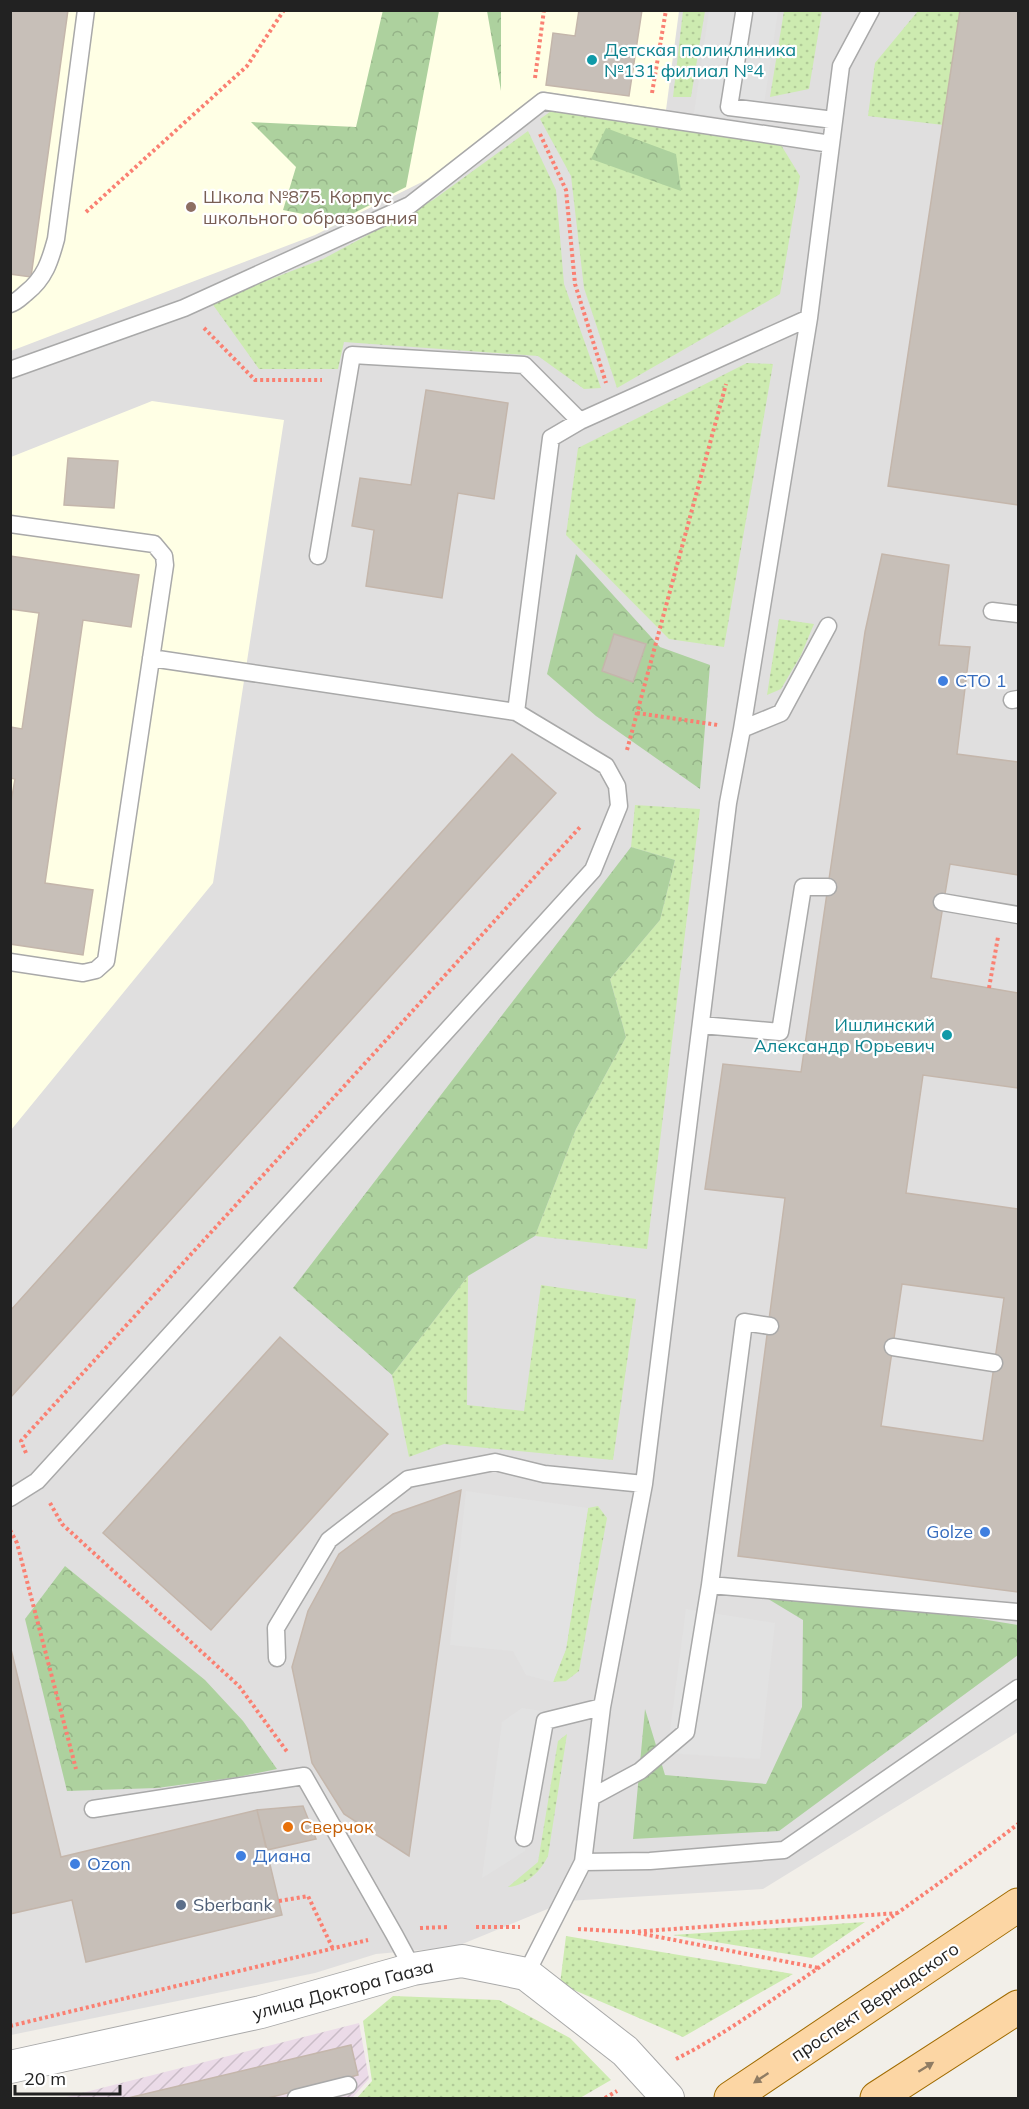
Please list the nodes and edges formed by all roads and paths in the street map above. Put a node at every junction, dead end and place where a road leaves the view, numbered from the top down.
1 (87, 10) edge
2 (284, 10) edge
3 (544, 10) edge
4 (666, 10) edge
5 (871, 10) edge
6 (744, 13) dead end
7 (652, 94) dead end
8 (530, 112) junction
9 (834, 120) junction
10 (831, 144) junction
11 (56, 239) junction
12 (10, 304) edge
13 (184, 308) junction
14 (809, 318) junction
15 (735, 351) junction
16 (10, 369) edge
17 (348, 380) junction
18 (614, 406) junction
19 (580, 421) junction
20 (10, 524) edge
21 (318, 556) dead end
22 (992, 611) dead end
23 (1018, 614) edge
24 (828, 626) dead end
25 (151, 658) junction
26 (516, 712) junction
27 (637, 713) junction
28 (687, 720) dead end
29 (742, 729) junction
30 (617, 786) junction
31 (828, 887) dead end
32 (942, 902) dead end
33 (1010, 914) edge
34 (10, 962) edge
35 (988, 988) dead end
36 (701, 1025) junction
37 (770, 1326) dead end
38 (892, 1347) dead end
39 (994, 1363) dead end
40 (37, 1481) junction
41 (645, 1484) junction
42 (10, 1498) edge
43 (10, 1530) edge
44 (710, 1585) junction
45 (1018, 1612) edge
46 (277, 1658) dead end
47 (1018, 1688) edge
48 (602, 1707) junction
49 (76, 1769) dead end
50 (304, 1776) junction
51 (592, 1797) junction
52 (93, 1809) dead end
53 (1018, 1824) edge
54 (524, 1838) dead end
55 (583, 1862) junction
56 (279, 1901) dead end
57 (1018, 1905) edge
58 (898, 1912) junction
59 (458, 1927) dead end
60 (470, 1927) dead end
61 (550, 1927) junction
62 (631, 1932) junction
63 (394, 1934) junction
64 (333, 1949) junction
65 (819, 1968) junction
66 (412, 1969) junction
67 (526, 1974) junction
68 (1018, 2007) edge
69 (10, 2026) edge
70 (10, 2067) edge
71 (646, 2075) junction
72 (348, 2085) dead end
73 (296, 2098) edge
74 (605, 2098) edge
75 (668, 2098) edge
76 (731, 2098) edge
77 (877, 2098) edge

1 - 11 lane
2 - 11 path
3 - 8 path
4 - 7 path
5 - 9 lane
6 - 9 lane
8 - 10 lane
8 - 13 lane
8 - 18 path
9 - 10 lane
10 - 14 lane
11 - 12 lane
13 - 16 lane
13 - 17 path
14 - 15 lane
14 - 29 lane
15 - 18 lane
15 - 27 path
17 - 19 lane
17 - 21 lane
18 - 19 lane
19 - 26 lane
20 - 25 lane
22 - 23 lane
24 - 29 lane
25 - 26 lane
25 - 34 lane
26 - 30 lane
27 - 28 path
27 - 30 path
29 - 36 lane
30 - 40 lane
30 - 40 path
31 - 36 lane
32 - 33 lane
33 - 35 path
36 - 41 lane
37 - 44 lane
38 - 39 lane
40 - 42 lane
40 - 50 path
41 - 46 lane
41 - 48 lane
43 - 49 path
44 - 45 lane
44 - 51 lane
47 - 55 lane
48 - 51 lane
48 - 54 lane
50 - 52 lane
50 - 63 lane
51 - 55 lane
53 - 58 path
55 - 61 lane
56 - 64 path
57 -> 76 main road, проспект Вернадского
58 - 62 path
58 - 65 path
59 - 63 path
60 - 61 path
61 - 62 path
61 - 67 lane
62 - 65 path
63 - 64 path
63 - 66 lane
64 - 69 path
65 - 71 path
66 - 67 street, улица Доктора Гааза
66 - 70 street, улица Доктора Гааза
67 - 71 street, улица Доктора Гааза
77 -> 68 main road
71 - 74 path
71 - 75 street, улица Доктора Гааза
72 - 73 lane

